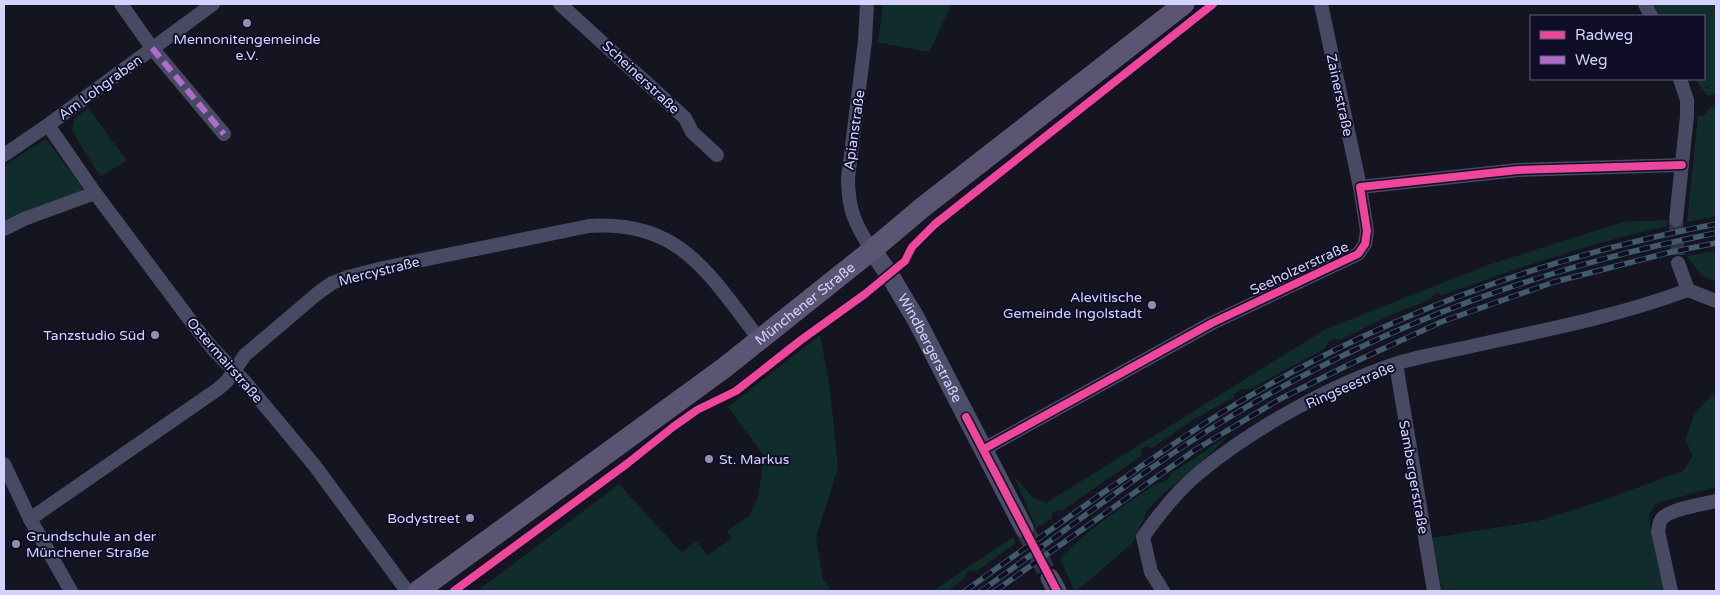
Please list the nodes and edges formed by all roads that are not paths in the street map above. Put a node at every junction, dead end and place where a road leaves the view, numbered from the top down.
1 (121, 4) edge
2 (213, 4) edge
3 (560, 4) edge
4 (867, 4) edge
5 (1184, 4) edge
6 (1321, 4) edge
7 (152, 48) junction
8 (1680, 80) edge
9 (48, 125) junction
10 (224, 134) dead end
11 (717, 154) dead end
12 (4, 155) edge
13 (1682, 165) junction
14 (1360, 187) junction
15 (95, 193) junction
16 (1676, 220) tunnel mouth
17 (4, 229) edge
18 (872, 250) junction
19 (1678, 263) tunnel mouth
20 (1688, 290) junction
21 (1716, 301) edge
22 (760, 340) junction
23 (1396, 364) junction
24 (234, 370) junction
25 (984, 449) junction
26 (5, 469) edge
27 (1716, 501) edge
28 (30, 518) junction
29 (1024, 528) tunnel mouth
30 (71, 591) edge
31 (407, 591) edge
32 (418, 591) edge
33 (1163, 591) edge
34 (1434, 591) edge
35 (1671, 591) edge

1 - 7 street
2 - 7 street
3 - 11 street, Scheinerstraße
4 - 18 street, Apianstraße
5 - 18 main road, Münchener Straße
6 - 14 street, Zainerstraße
7 - 9 street, Am Lohgraben
7 - 10 street, Am Lohgraben
8 - 13 street
9 - 12 street, Am Lohgraben
9 - 15 street, Ostermairstraße
13 - 14 street
13 - 16 street
14 - 25 street, Seeholzerstraße
15 - 17 street
15 - 24 street, Ostermairstraße
18 - 22 main road, Münchener Straße
18 - 25 street, Windbergerstraße
19 - 20 street
20 - 21 street
20 - 23 street, Ringseestraße
22 - 24 street, Mercystraße
22 - 32 main road, Münchener Straße
23 - 33 street, Ringseestraße
23 - 34 street, Sambergerstraße
24 - 28 street, Mercystraße
24 - 31 street, Ostermairstraße
25 - 29 street, Windbergerstraße
26 - 28 street
27 - 35 street
28 - 30 street

